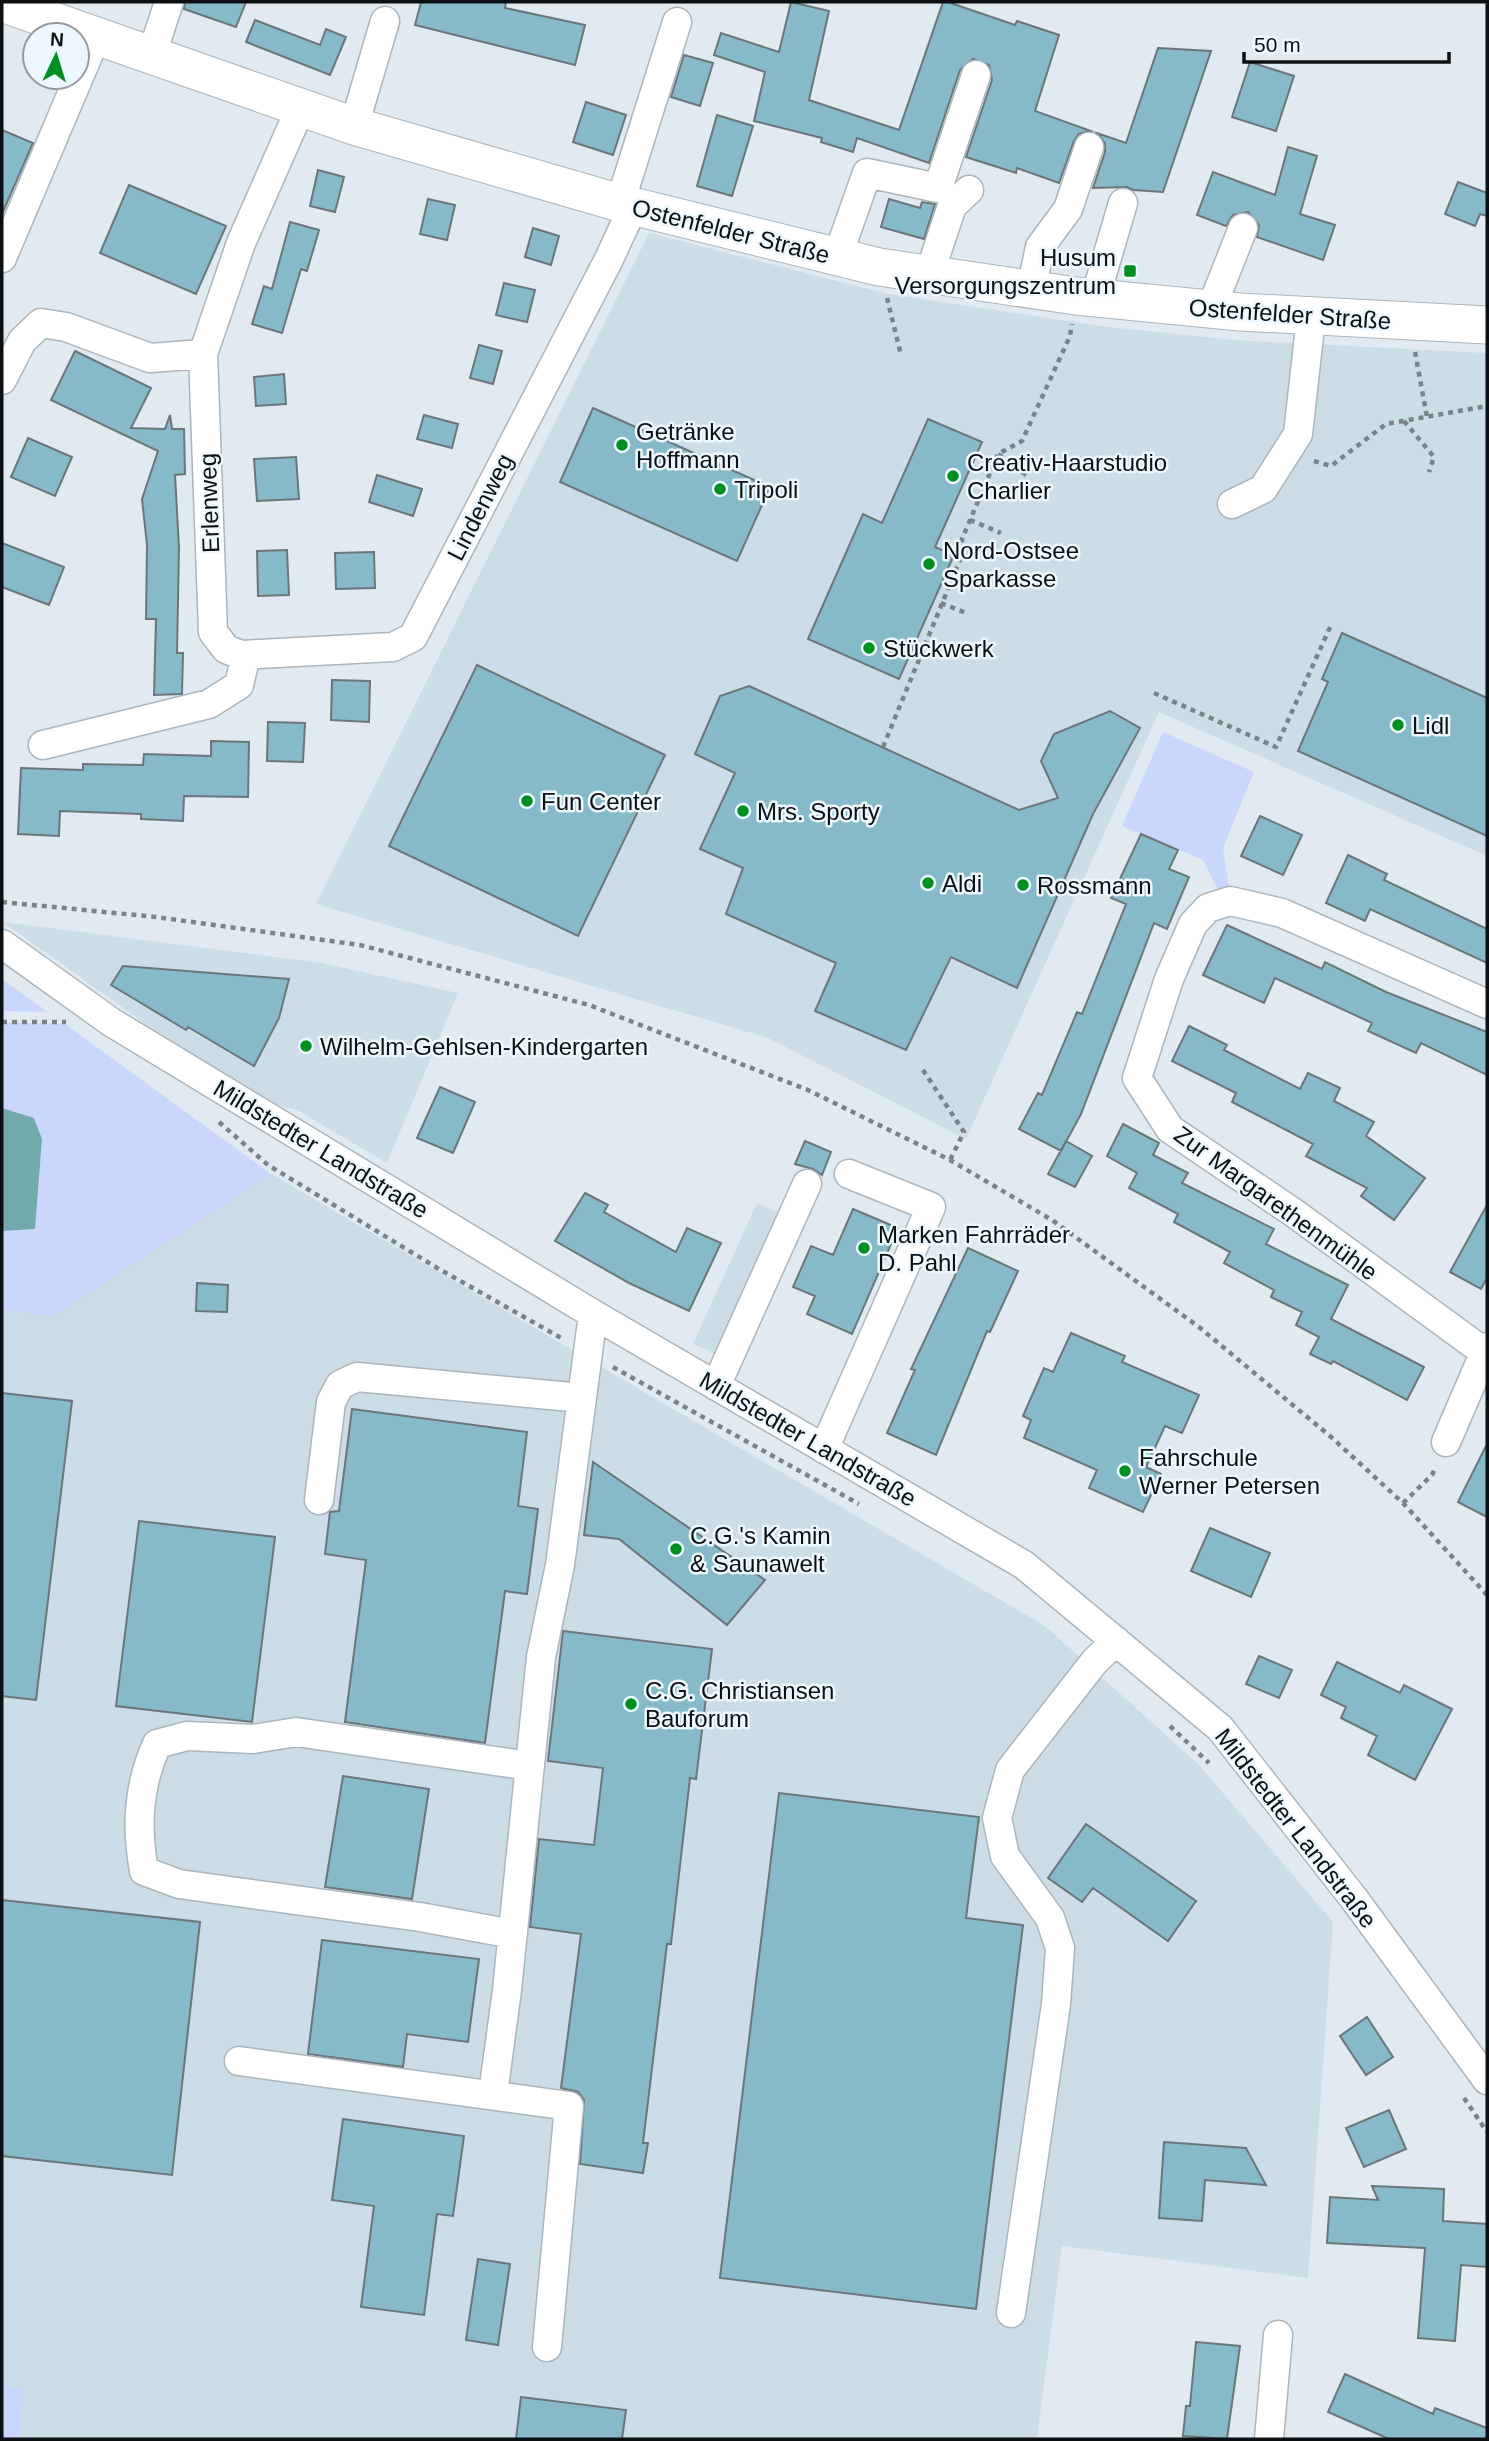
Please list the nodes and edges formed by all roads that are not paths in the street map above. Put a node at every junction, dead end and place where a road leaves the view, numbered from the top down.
1 (169, 2) edge
2 (2, 3) edge
3 (385, 22) dead end
4 (677, 22) dead end
5 (96, 37) junction
6 (150, 57) junction
7 (976, 75) dead end
8 (300, 109) junction
9 (354, 126) junction
10 (1089, 147) dead end
11 (969, 190) dead end
12 (1123, 203) dead end
13 (627, 205) junction
14 (1243, 228) dead end
15 (2, 258) edge
16 (837, 258) junction
17 (929, 275) junction
18 (1031, 290) junction
19 (1086, 297) junction
20 (1211, 309) junction
21 (1311, 318) junction
22 (1487, 325) edge
23 (203, 354) junction
24 (2, 380) edge
25 (1232, 504) dead end
26 (236, 652) junction
27 (43, 745) dead end
28 (2, 944) edge
29 (1487, 1004) edge
30 (849, 1174) dead end
31 (807, 1184) dead end
32 (593, 1314) junction
33 (1486, 1350) edge
34 (716, 1386) junction
35 (582, 1398) junction
36 (1446, 1442) road end
37 (824, 1449) junction
38 (319, 1500) dead end
39 (1116, 1641) junction
40 (530, 1766) junction
41 (513, 1934) junction
42 (239, 2062) dead end
43 (1487, 2080) edge
44 (493, 2094) junction
45 (1011, 2313) dead end
46 (1278, 2335) dead end
47 (547, 2347) dead end
48 (1269, 2439) edge

1 - 6 street
2 - 5 main road, Ostenfelder Straße
3 - 9 street
4 - 13 street, Lindenweg
5 - 6 main road, Ostenfelder Straße
5 - 15 street
6 - 8 main road, Ostenfelder Straße
7 - 16 street
8 - 9 main road, Ostenfelder Straße
8 - 23 street, Erlenweg
9 - 13 main road, Ostenfelder Straße
10 - 18 street
11 - 17 street
12 - 19 street
13 - 16 main road, Ostenfelder Straße
13 - 26 street, Lindenweg
14 - 20 street
16 - 17 main road, Ostenfelder Straße
17 - 18 main road, Ostenfelder Straße
18 - 19 main road, Ostenfelder Straße
19 - 20 main road, Ostenfelder Straße
20 - 21 main road, Ostenfelder Straße
21 - 22 main road, Ostenfelder Straße
21 - 25 street
23 - 24 street
23 - 26 street, Erlenweg
26 - 27 street
28 - 32 street, Mildstedter Landstraße
29 - 33 street, Zur Margarethenmühle
30 - 37 street
31 - 34 street
32 - 34 street, Mildstedter Landstraße
32 - 35 street
33 - 36 street
34 - 37 street, Mildstedter Landstraße
35 - 38 street
35 - 40 street
37 - 39 street, Mildstedter Landstraße
39 - 43 street, Mildstedter Landstraße
39 - 45 street
40 - 41 street
40 - 41 street
41 - 44 street
42 - 44 street
44 - 47 street
46 - 48 street

